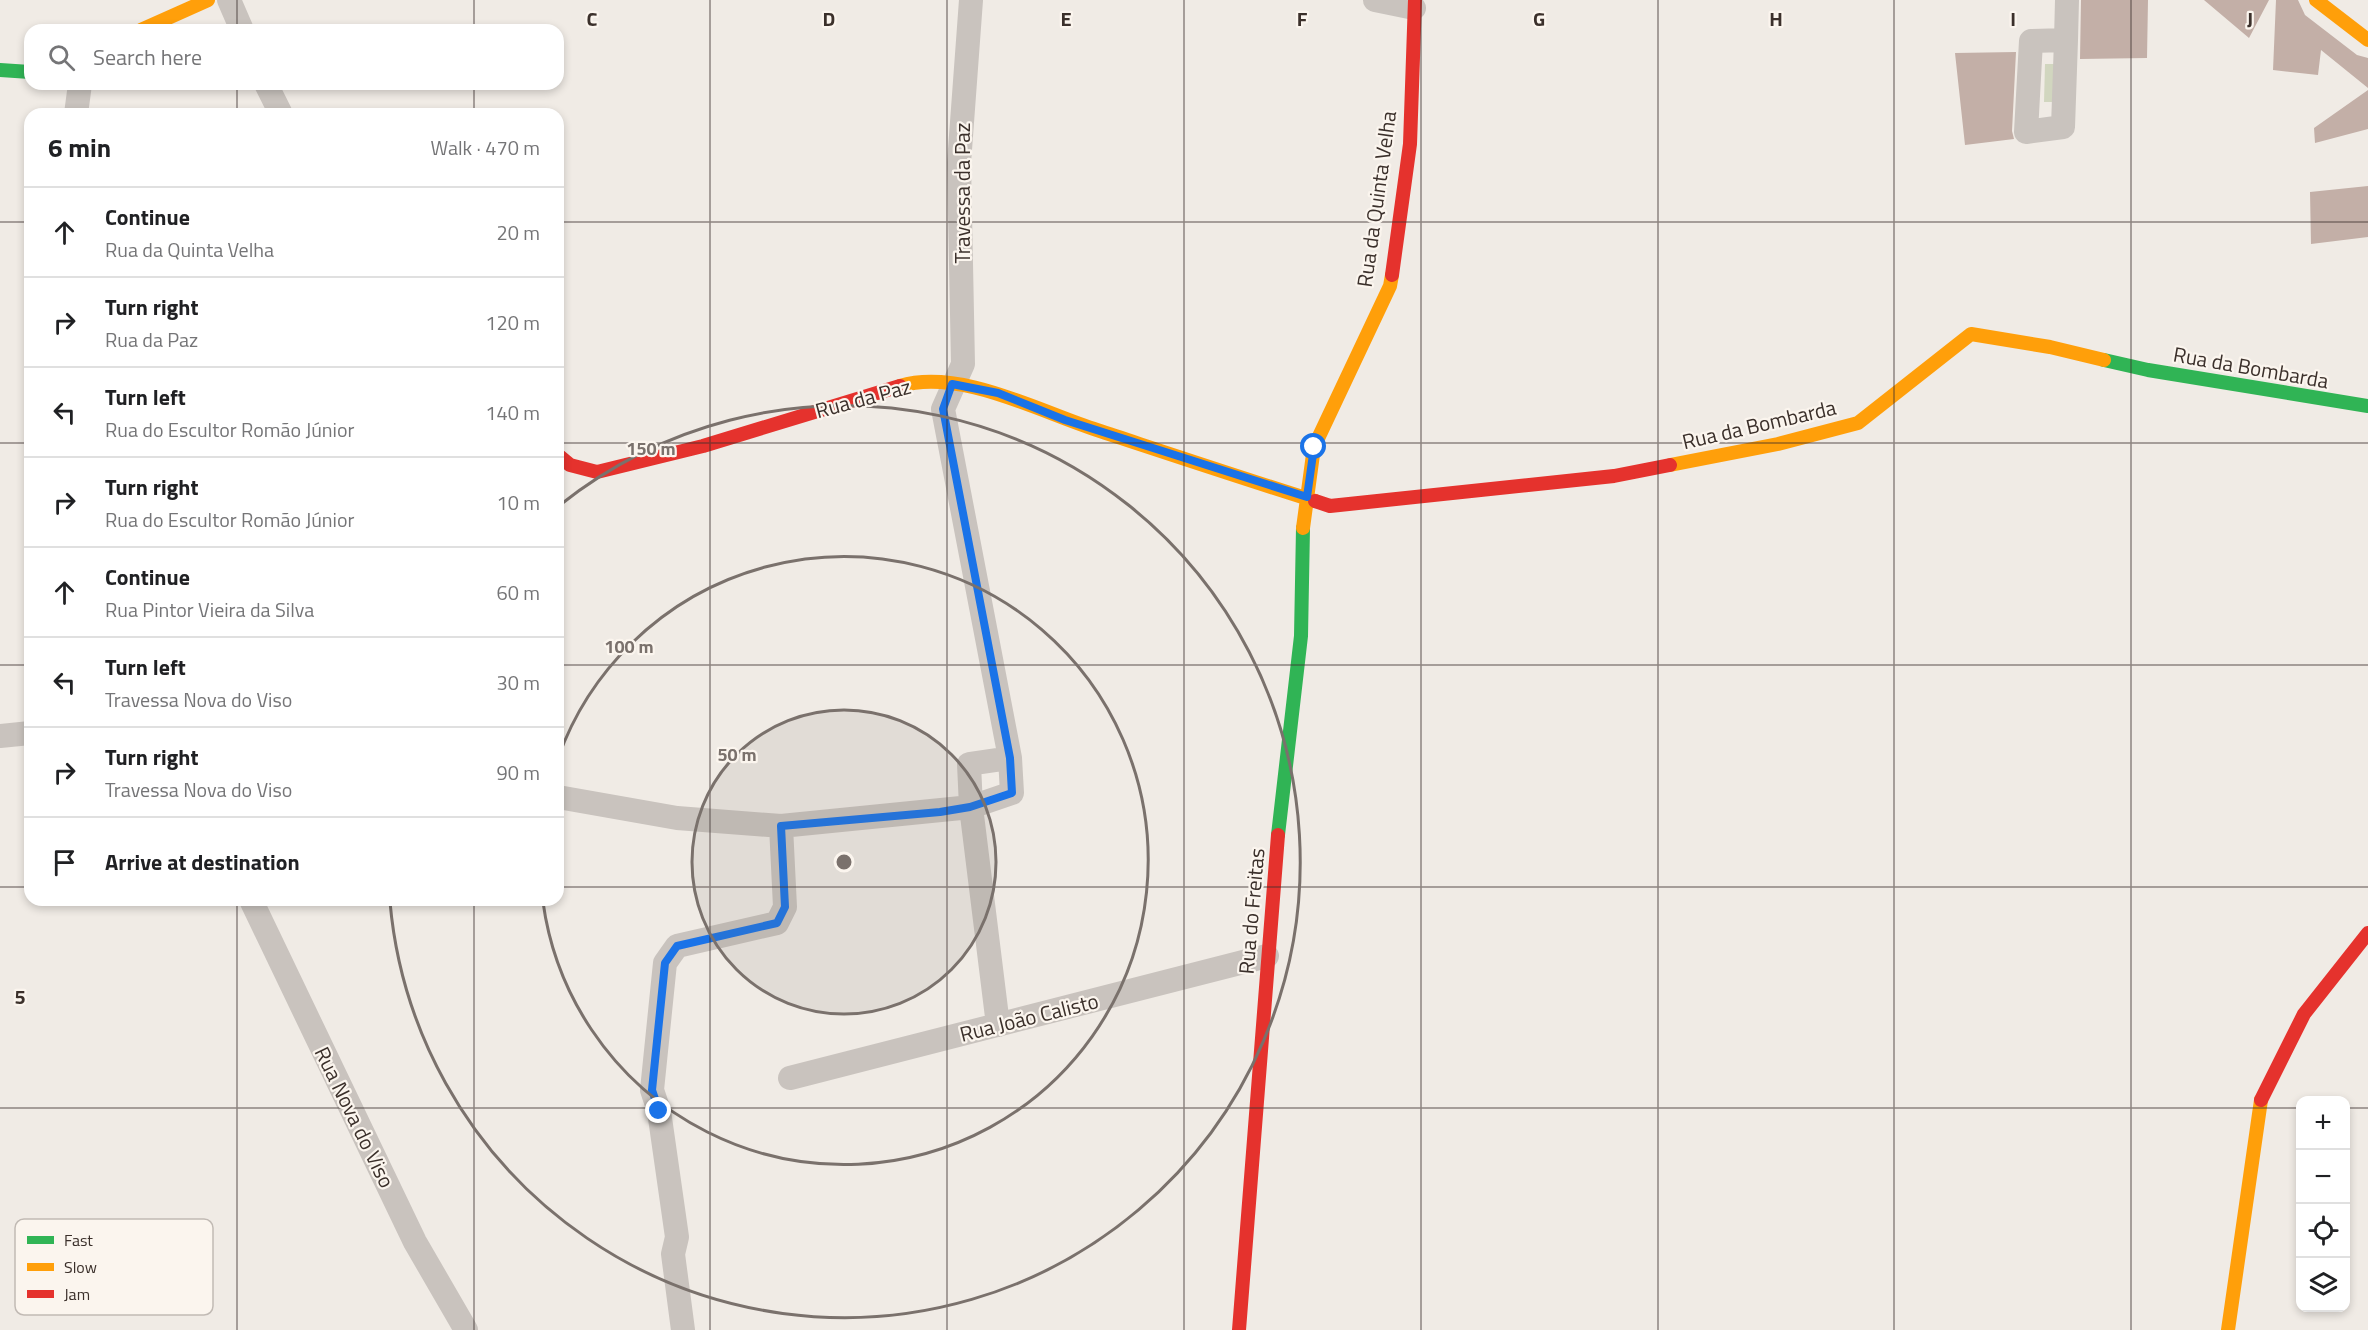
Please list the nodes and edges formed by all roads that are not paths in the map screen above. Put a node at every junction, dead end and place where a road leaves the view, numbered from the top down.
1 (208, 0) edge
2 (229, 0) edge
3 (971, 0) edge
4 (1375, 0) edge
5 (2067, 0) edge
6 (2316, 0) edge
7 (1414, 4) edge
8 (154, 24) edge
9 (239, 24) edge
10 (2066, 40) dead end
11 (2368, 40) edge
12 (0, 70) edge
13 (24, 72) edge
14 (79, 90) edge
15 (269, 90) edge
16 (77, 108) edge
17 (278, 108) edge
18 (952, 384) junction
19 (2368, 406) edge
20 (564, 460) edge
21 (1307, 497) junction
22 (24, 733) edge
23 (0, 735) edge
24 (1010, 758) junction
25 (564, 798) edge
26 (970, 807) junction
27 (781, 826) junction
28 (254, 906) edge
29 (2368, 933) edge
30 (1267, 956) junction
31 (998, 1025) junction
32 (790, 1078) dead end
33 (466, 1330) edge
34 (683, 1330) edge
35 (1239, 1330) edge
36 (2228, 1330) edge

1 - 8 street
2 - 9 street
3 - 18 street, Travessa da Paz
4 - 7 street
5 - 10 street
6 - 11 street
7 - 21 street, Rua da Quinta Velha
12 - 13 street
14 - 16 street
15 - 17 street
18 - 20 street, Rua da Paz
18 - 21 street, Rua da Paz
18 - 24 street, Travessa da Paz
19 - 21 street, Rua da Bombarda
21 - 30 street, Rua do Freitas
22 - 23 street
24 - 26 street, Travessa da Paz
24 - 26 street
25 - 27 street
26 - 27 street
26 - 31 street
27 - 34 street
28 - 33 street, Rua Nova do Viso
29 - 36 street
30 - 31 street, Rua João Calisto
30 - 35 street, Rua do Freitas
31 - 32 street, Rua João Calisto

